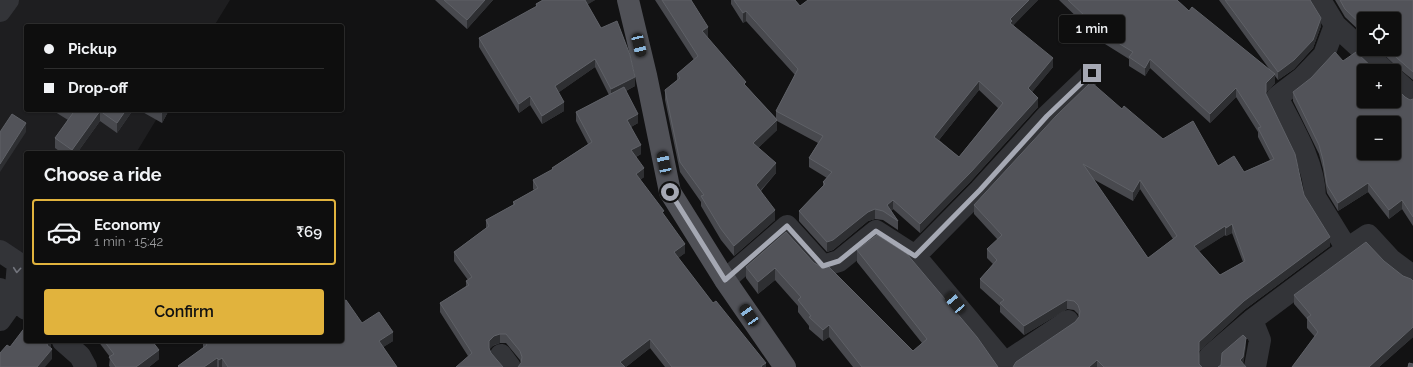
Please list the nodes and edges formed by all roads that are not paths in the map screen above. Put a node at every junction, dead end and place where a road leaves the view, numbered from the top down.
1 (8, 0) edge
2 (628, 0) edge
3 (1320, 0) edge
4 (0, 11) edge
5 (1335, 25) junction
6 (1377, 64) edge
7 (1092, 73) dead end
8 (1401, 85) edge
9 (1413, 96) edge
10 (1347, 249) junction
11 (0, 251) edge
12 (915, 256) junction
13 (1413, 276) edge
14 (725, 280) junction
15 (14, 299) edge
16 (0, 320) edge
17 (1252, 320) junction
18 (1068, 321) dead end
19 (64, 343) edge
20 (79, 363) edge
21 (780, 365) edge
22 (1005, 365) edge
23 (1210, 367) edge
24 (1256, 367) edge

1 - 4 street
2 - 14 main road
3 - 5 street
5 - 6 street
5 - 10 street
7 - 12 street
8 - 9 street
10 - 13 street
10 - 17 street
11 -> 15 street
12 - 14 street
12 - 22 street
14 - 21 main road
15 - 16 street
17 - 23 street
17 - 24 street
18 - 22 street
19 - 20 street

